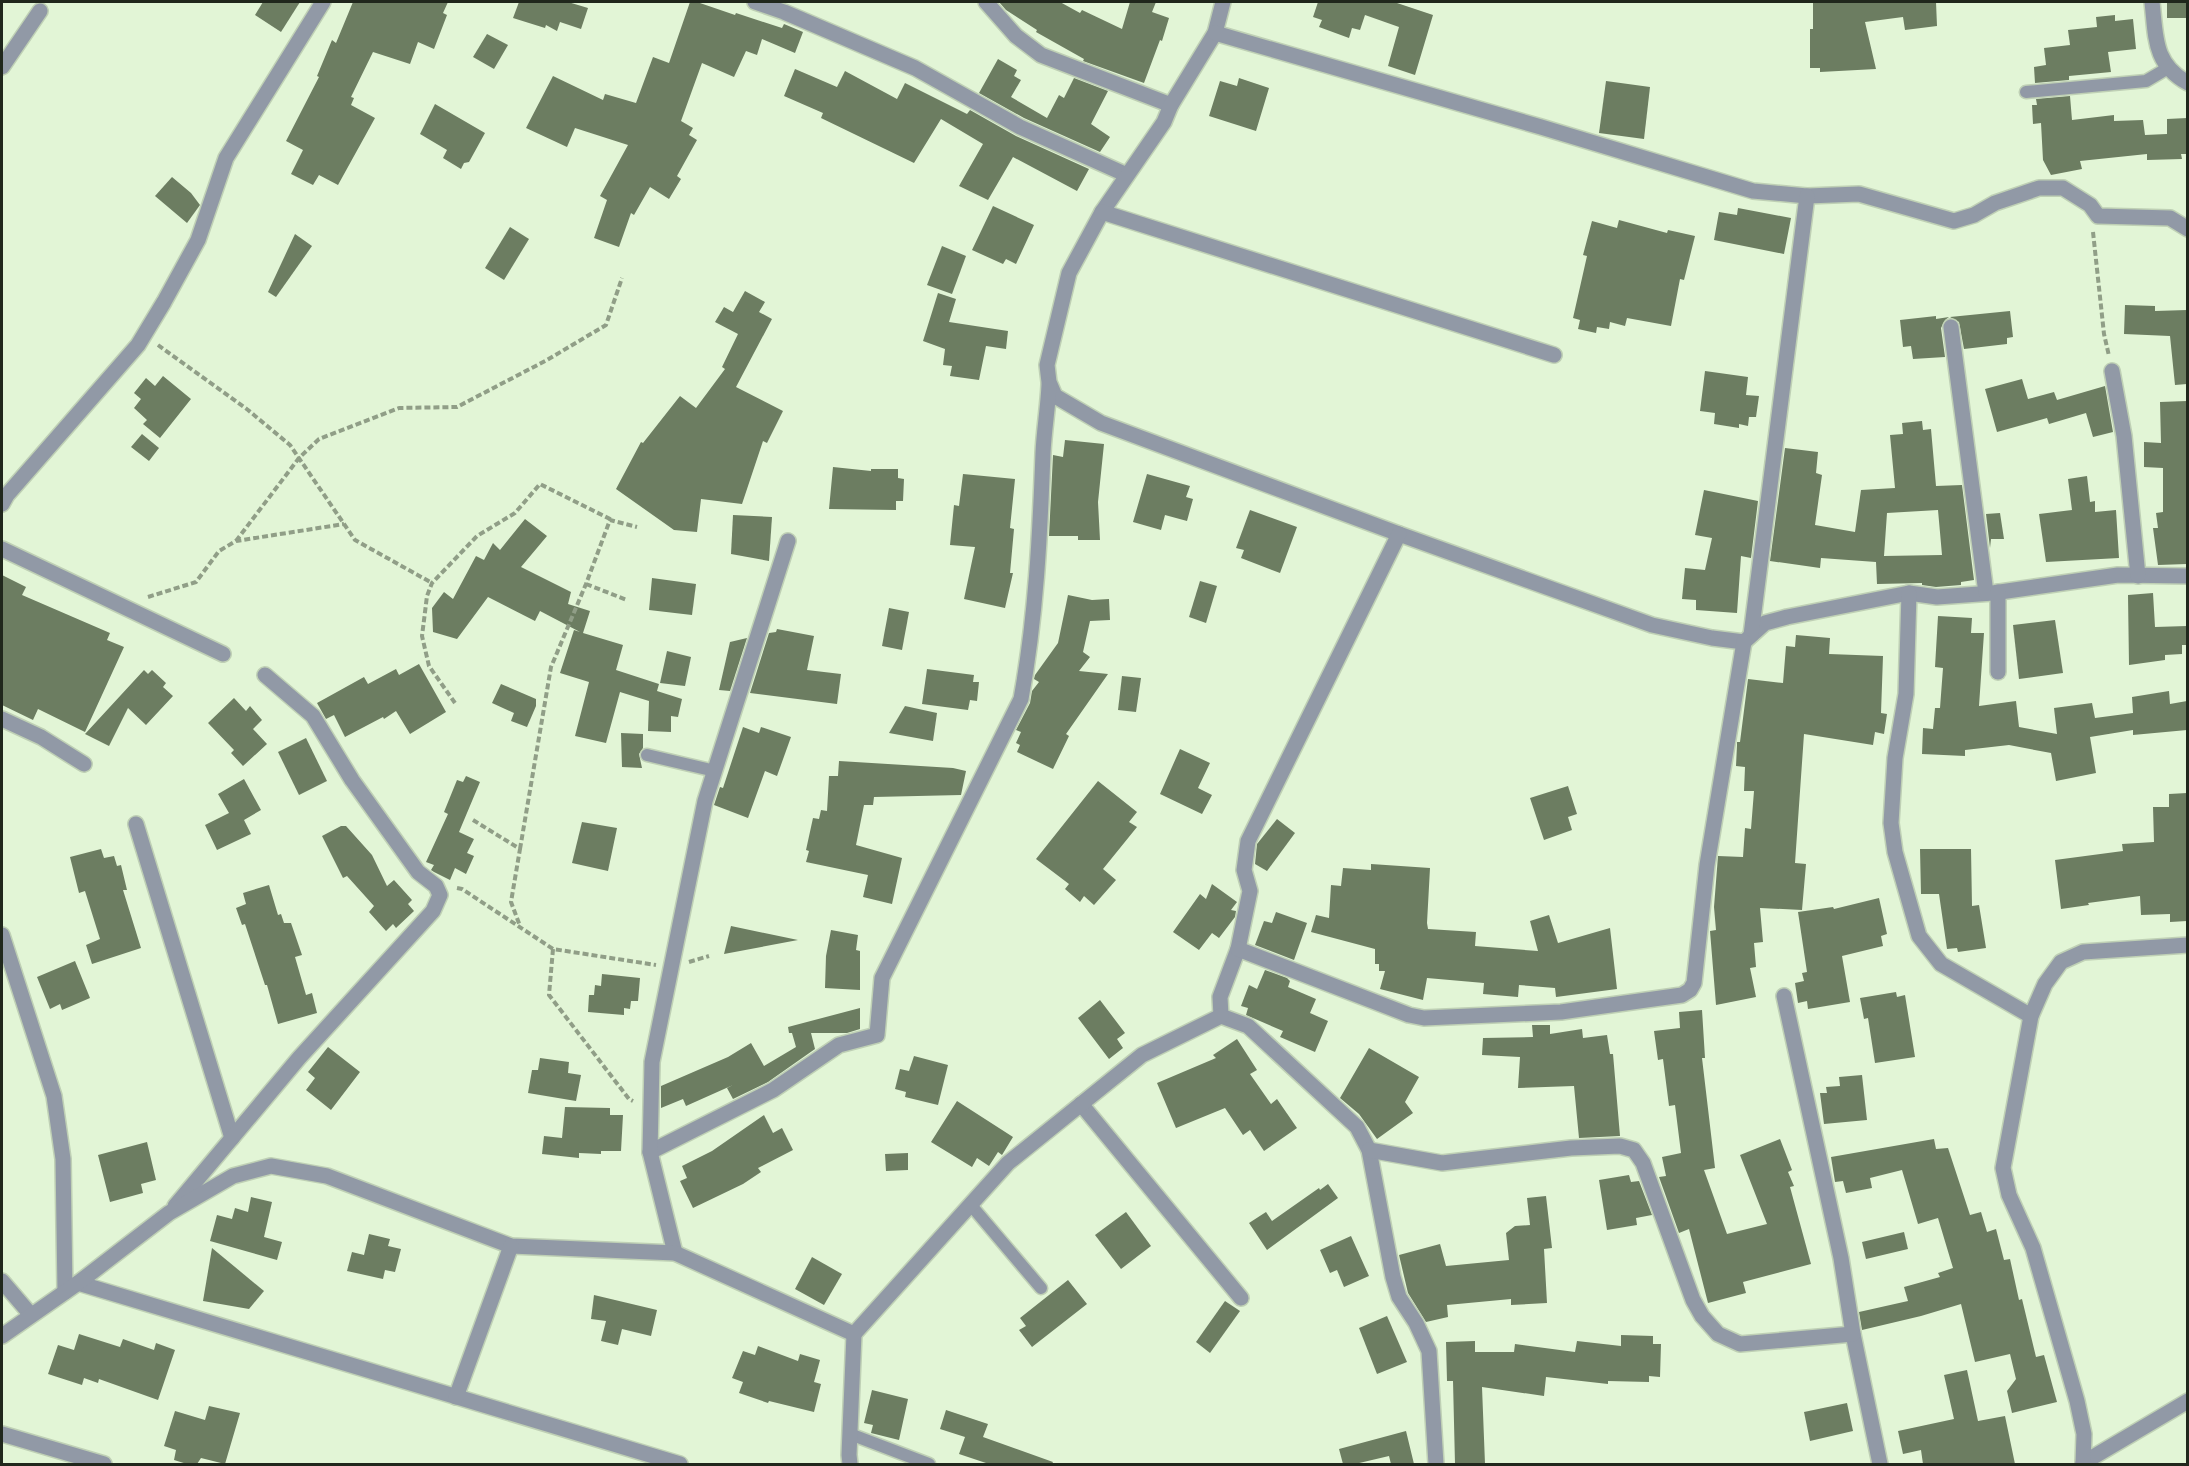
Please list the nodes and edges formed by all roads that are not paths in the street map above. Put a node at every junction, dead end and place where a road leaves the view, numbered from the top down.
1 (323, 2) edge
2 (755, 2) edge
3 (986, 2) edge
4 (1223, 2) edge
5 (2152, 2) edge
6 (40, 11) dead end
7 (1215, 33) junction
8 (2, 67) edge
9 (2168, 68) junction
10 (2187, 83) edge
11 (2026, 92) dead end
12 (1171, 105) junction
13 (1127, 175) junction
14 (1807, 196) junction
15 (1102, 212) junction
16 (2187, 229) edge
17 (1951, 327) dead end
18 (1554, 354) dead end
19 (2112, 371) road end
20 (1049, 382) junction
21 (2, 504) edge
22 (1400, 534) junction
23 (788, 541) dead end
24 (2, 549) edge
25 (2138, 576) junction
26 (2187, 576) edge
27 (1909, 593) junction
28 (1992, 593) junction
29 (1748, 639) junction
30 (223, 654) dead end
31 (1998, 672) dead end
32 (265, 675) dead end
33 (2, 719) edge
34 (647, 755) dead end
35 (84, 764) dead end
36 (715, 771) junction
37 (136, 824) dead end
38 (2, 935) edge
39 (1238, 949) junction
40 (2186, 950) edge
41 (1784, 996) dead end
42 (1221, 1016) junction
43 (2031, 1016) junction
44 (1081, 1104) junction
45 (232, 1138) junction
46 (1369, 1150) junction
47 (650, 1152) junction
48 (970, 1204) junction
49 (169, 1214) junction
50 (511, 1246) junction
51 (675, 1253) junction
52 (2, 1281) edge
53 (78, 1283) junction
54 (1041, 1287) dead end
55 (65, 1292) junction
56 (1241, 1298) dead end
57 (31, 1315) junction
58 (854, 1334) junction
59 (1853, 1334) junction
60 (2, 1336) edge
61 (456, 1397) junction
62 (2187, 1401) edge
63 (2, 1434) edge
64 (850, 1434) junction
65 (2083, 1463) edge
66 (104, 1464) edge
67 (680, 1464) edge
68 (850, 1464) edge
69 (929, 1464) edge
70 (1436, 1464) edge
71 (1880, 1464) edge

1 - 21 street
2 - 13 street
3 - 12 street
4 - 7 street
5 - 9 street
6 - 8 street
7 - 12 street
7 - 14 street
9 - 10 street
9 - 11 lane
12 - 13 street
13 - 15 street
14 - 16 street
14 - 29 street
15 - 18 street
15 - 20 street
17 - 28 street
19 - 25 street
20 - 22 street
20 - 47 street
22 - 29 street
22 - 39 street
23 - 36 street
24 - 30 street
25 - 26 street
25 - 28 street
27 - 28 street
27 - 29 street
27 - 43 street
28 - 31 street
29 - 39 street
32 - 45 street
33 - 35 street
34 - 36 lane
36 - 47 street
37 - 45 street
38 - 55 street
39 - 42 street
40 - 43 street
41 - 59 street
42 - 44 street
42 - 46 street
43 - 65 street
44 - 48 street
44 - 56 street
45 - 49 street
46 - 59 street
46 - 70 street
47 - 51 street
48 - 54 lane
48 - 58 street
49 - 50 street
49 - 53 street
50 - 51 street
50 - 61 street
51 - 58 street
52 - 57 street
53 - 55 street
53 - 61 street
55 - 57 street
57 - 60 street
58 - 64 street
59 - 71 street
61 - 67 street
62 - 65 street
63 - 66 street
64 - 68 street
64 - 69 lane

